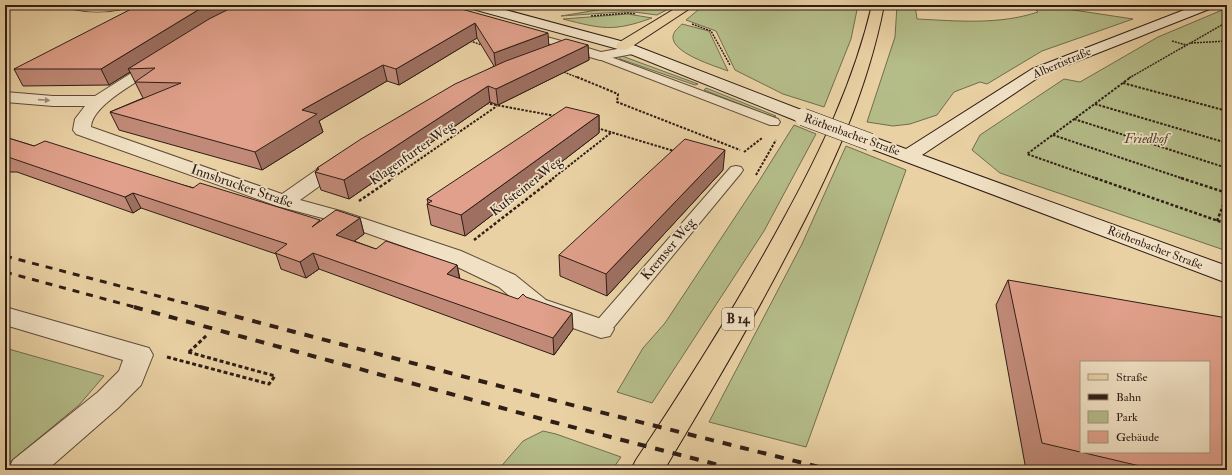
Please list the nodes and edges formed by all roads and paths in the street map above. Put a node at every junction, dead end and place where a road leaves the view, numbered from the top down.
1 (21, 5) edge
2 (72, 5) edge
3 (123, 5) edge
4 (473, 5) edge
5 (689, 5) edge
6 (878, 5) edge
7 (1208, 5) edge
8 (5, 9) edge
9 (642, 15) dead end
10 (585, 17) dead end
11 (1227, 22) edge
12 (691, 24) dead end
13 (517, 32) edge
14 (466, 40) edge
15 (1227, 41) edge
16 (1191, 43) junction
17 (568, 46) junction
18 (488, 47) edge
19 (628, 48) junction
20 (170, 54) edge
21 (600, 56) junction
22 (534, 60) joint
23 (733, 71) dead end
24 (1122, 83) junction
25 (5, 97) edge
26 (98, 101) junction
27 (482, 102) edge
28 (1095, 104) junction
29 (497, 106) junction
30 (1227, 111) edge
31 (797, 115) junction
32 (556, 117) edge
33 (1074, 119) junction
34 (774, 122) joint
35 (591, 126) edge
36 (612, 132) junction
37 (1053, 134) junction
38 (1227, 143) edge
39 (358, 150) edge
40 (677, 152) edge
41 (908, 156) junction
42 (1227, 168) edge
43 (736, 170) joint
44 (1227, 194) edge
45 (284, 202) junction
46 (337, 216) junction
47 (1217, 221) junction
48 (1227, 224) edge
49 (453, 256) junction
50 (1227, 275) edge
51 (5, 316) edge
52 (601, 329) joint
53 (207, 334) dead end
54 (168, 357) dead end
55 (24, 470) edge
56 (647, 470) edge

1 - 8 path
2 - 3 main road
4 - 19 main road, Röthenbacher Straße
5 - 19 main road
6 - 56 main road, B 14
7 - 41 main road, Albertistraße
9 - 10 path
11 - 16 path
12 - 23 path
13 - 17 lane
14 - 18 path
15 - 16 path
16 - 24 path
17 - 21 main road
17 - 22 main road
19 - 21 main road
19 - 31 main road, Röthenbacher Straße
20 - 26 main road, Innsbrucker Straße
21 - 34 lane
22 - 34 path
24 - 28 path
24 - 30 path
25 -> 26 main road
26 - 45 main road, Innsbrucker Straße
27 - 29 path
28 - 33 path
28 - 38 path
29 - 32 path
29 - 46 path, Klagenfurter Weg
31 - 41 main road, Röthenbacher Straße, bridge
31 - 43 path
33 - 37 path
33 - 42 path
35 - 36 path
36 - 40 path
36 - 49 path, Kufsteiner Weg
37 - 44 path
37 - 47 path
39 - 45 main road
41 - 50 main road, Röthenbacher Straße
43 - 52 lane, Kremser Weg
44 - 47 path
45 - 46 main road, Innsbrucker Straße
46 - 49 main road, Innsbrucker Straße
47 - 48 path
49 - 52 main road, Innsbrucker Straße
51 - 55 main road
53 - 54 path

